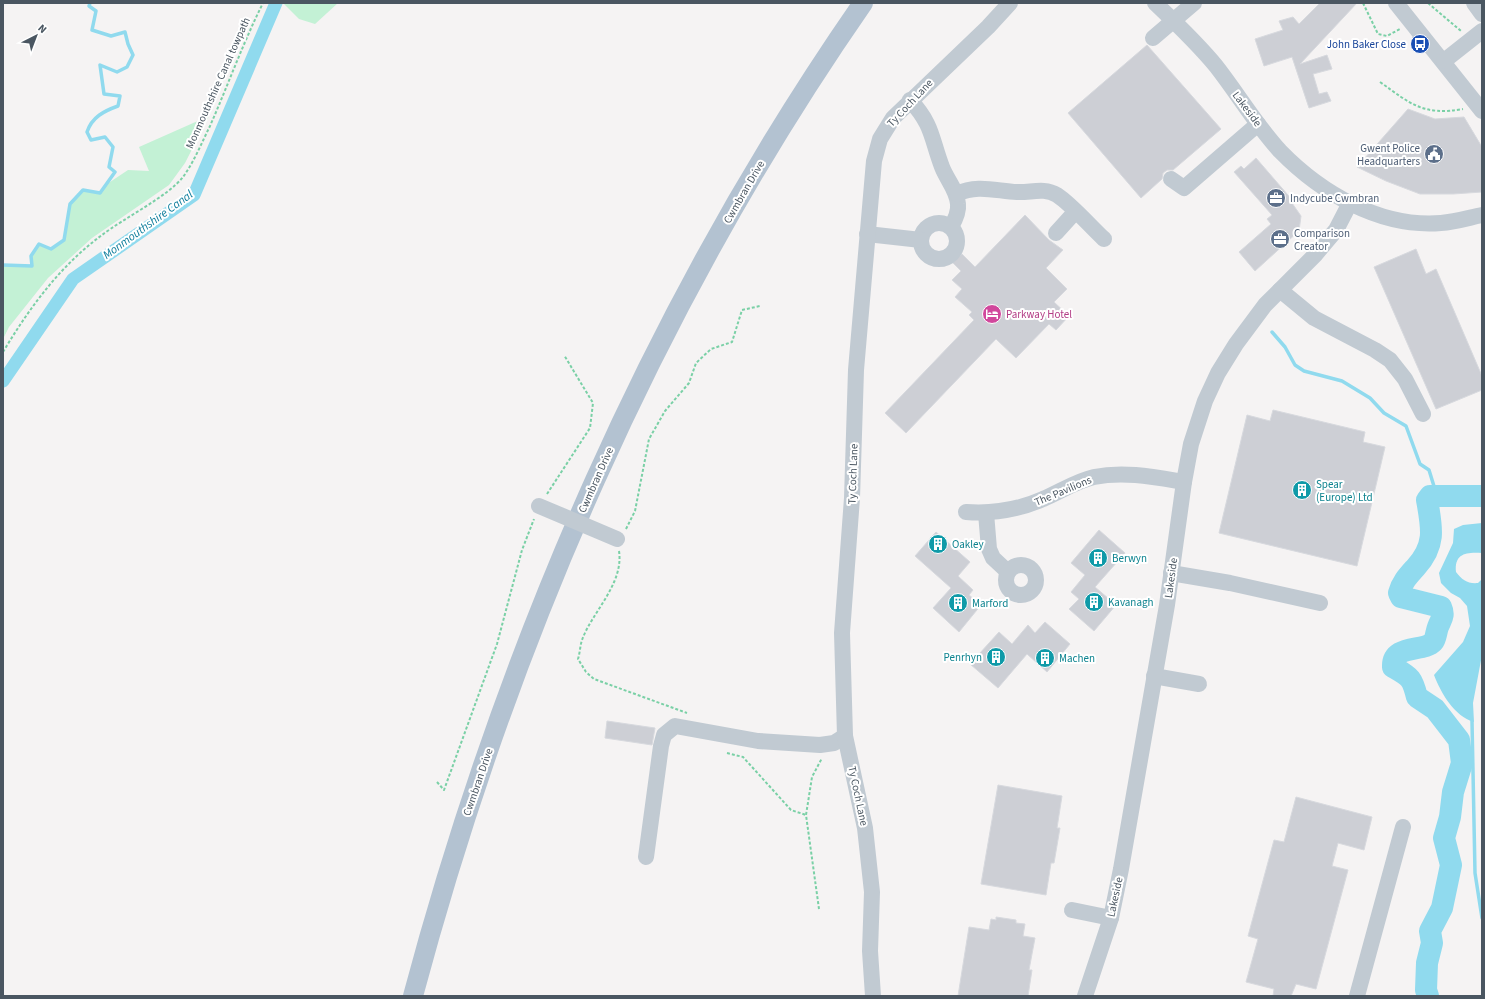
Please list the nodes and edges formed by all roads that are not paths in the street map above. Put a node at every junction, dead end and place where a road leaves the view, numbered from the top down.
1 (863, 3) edge
2 (1010, 3) edge
3 (1155, 3) edge
4 (1194, 3) edge
5 (1396, 3) edge
6 (1474, 3) edge
7 (1482, 14) edge
8 (1174, 22) junction
9 (1477, 35) edge
10 (1154, 38) dead end
11 (1444, 61) junction
12 (910, 100) junction
13 (1480, 107) edge
14 (1258, 124) junction
15 (1171, 179) dead end
16 (957, 194) junction
17 (1350, 203) junction
18 (1075, 212) junction
19 (1482, 215) edge
20 (951, 227) junction
21 (1056, 233) dead end
22 (867, 234) junction
23 (1104, 239) dead end
24 (921, 240) junction
25 (1280, 290) junction
26 (1423, 414) dead end
27 (1184, 482) junction
28 (539, 506) road end
29 (966, 512) dead end
30 (986, 514) junction
31 (617, 539) road end
32 (1008, 572) dead end
33 (1171, 573) junction
34 (1320, 603) dead end
35 (1154, 676) junction
36 (1199, 684) dead end
37 (839, 740) junction
38 (1403, 827) dead end
39 (646, 857) dead end
40 (1072, 910) dead end
41 (1111, 918) junction
42 (413, 996) edge
43 (873, 996) edge
44 (1086, 996) edge
45 (1357, 996) edge

1 - 42 main road, Cwmbran Drive
2 - 12 street, Ty Coch Lane
3 - 8 street, Lakeside
4 - 8 street
5 - 11 street
6 - 7 street
8 - 10 street
8 - 14 street, Lakeside
9 - 11 street
11 - 13 street
12 - 16 street
12 - 22 street, Ty Coch Lane
14 - 15 street
14 - 17 street, Lakeside
16 - 18 street
16 - 20 street
17 - 19 street, Lakeside
17 - 25 street, Lakeside
18 - 21 street
18 - 23 street
20 - 24 street
20 - 24 street
22 - 24 street
22 - 37 street, Ty Coch Lane
25 - 26 street
25 - 27 street, Lakeside
27 - 30 street, The Pavilions
27 - 33 street, Lakeside
28 - 31 street, bridge
29 - 30 street, The Pavilions
30 - 32 street
33 - 34 street
33 - 35 street, Lakeside
35 - 36 street
35 - 41 street, Lakeside
37 - 39 street
37 - 43 street, Ty Coch Lane
38 - 45 street
40 - 41 street
41 - 44 street, Lakeside

